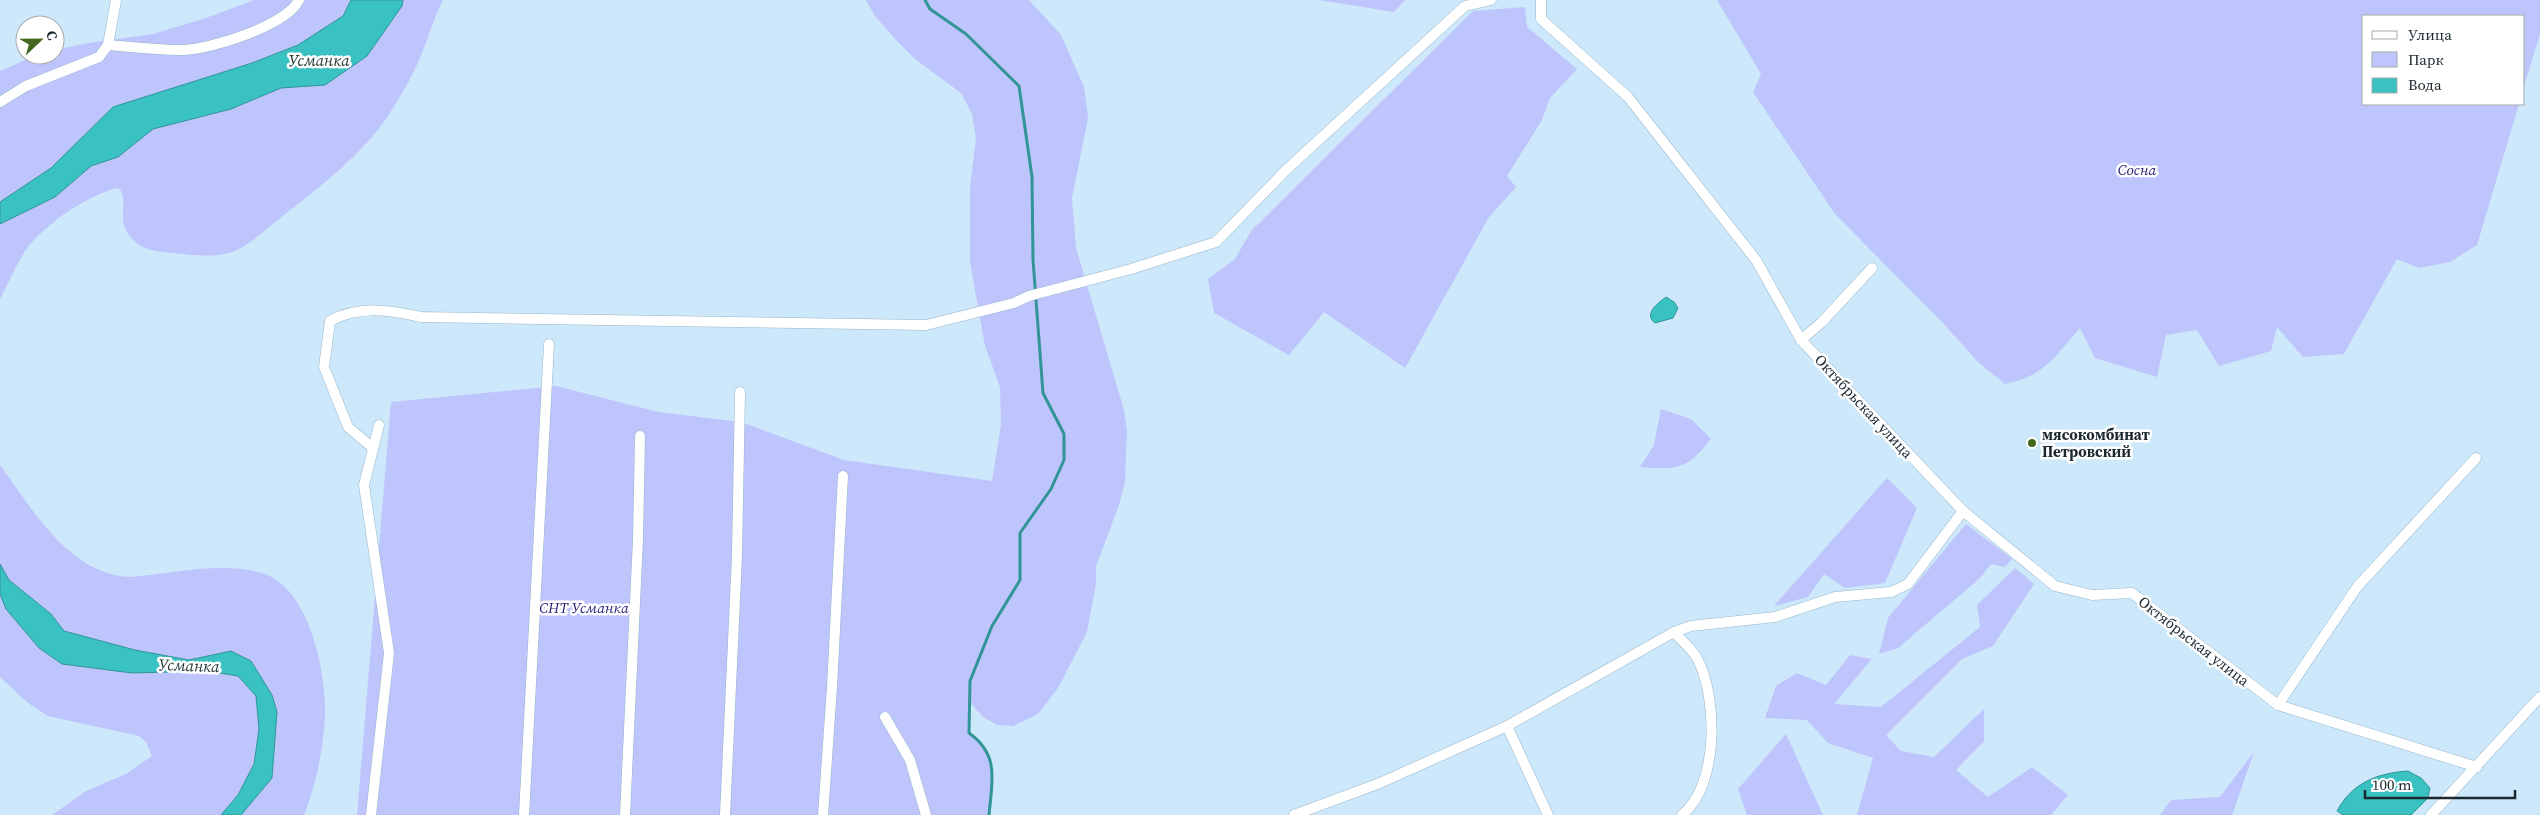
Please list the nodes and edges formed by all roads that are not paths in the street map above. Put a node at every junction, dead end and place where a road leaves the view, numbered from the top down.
1 (116, 0) edge
2 (299, 0) edge
3 (1491, 0) edge
4 (1541, 0) edge
5 (108, 45) junction
6 (0, 102) edge
7 (1872, 268) dead end
8 (1801, 340) junction
9 (549, 344) dead end
10 (740, 392) dead end
11 (379, 425) dead end
12 (640, 436) dead end
13 (373, 448) junction
14 (2476, 458) dead end
15 (842, 476) dead end
16 (1963, 511) junction
17 (1674, 632) junction
18 (2540, 698) edge
19 (2278, 705) junction
20 (885, 717) dead end
21 (1507, 726) junction
22 (2477, 767) junction
23 (370, 815) edge
24 (524, 815) edge
25 (625, 815) edge
26 (725, 815) edge
27 (823, 815) edge
28 (926, 815) edge
29 (1294, 815) edge
30 (1548, 815) edge
31 (1682, 815) edge
32 (2431, 815) edge

1 - 5 street
2 - 5 street
3 - 13 street
4 - 8 street, Октябрьская улица
5 - 6 street
7 - 8 street
8 - 16 street, Октябрьская улица
9 - 24 street
10 - 26 street
11 - 13 street
12 - 25 street
13 - 23 street
14 - 19 street
15 - 27 street
16 - 17 street
16 - 19 street, Октябрьская улица
17 - 21 street
17 - 31 street
18 - 22 street
19 - 22 street, Октябрьская улица
20 - 28 street
21 - 29 street
21 - 30 street
22 - 32 street

